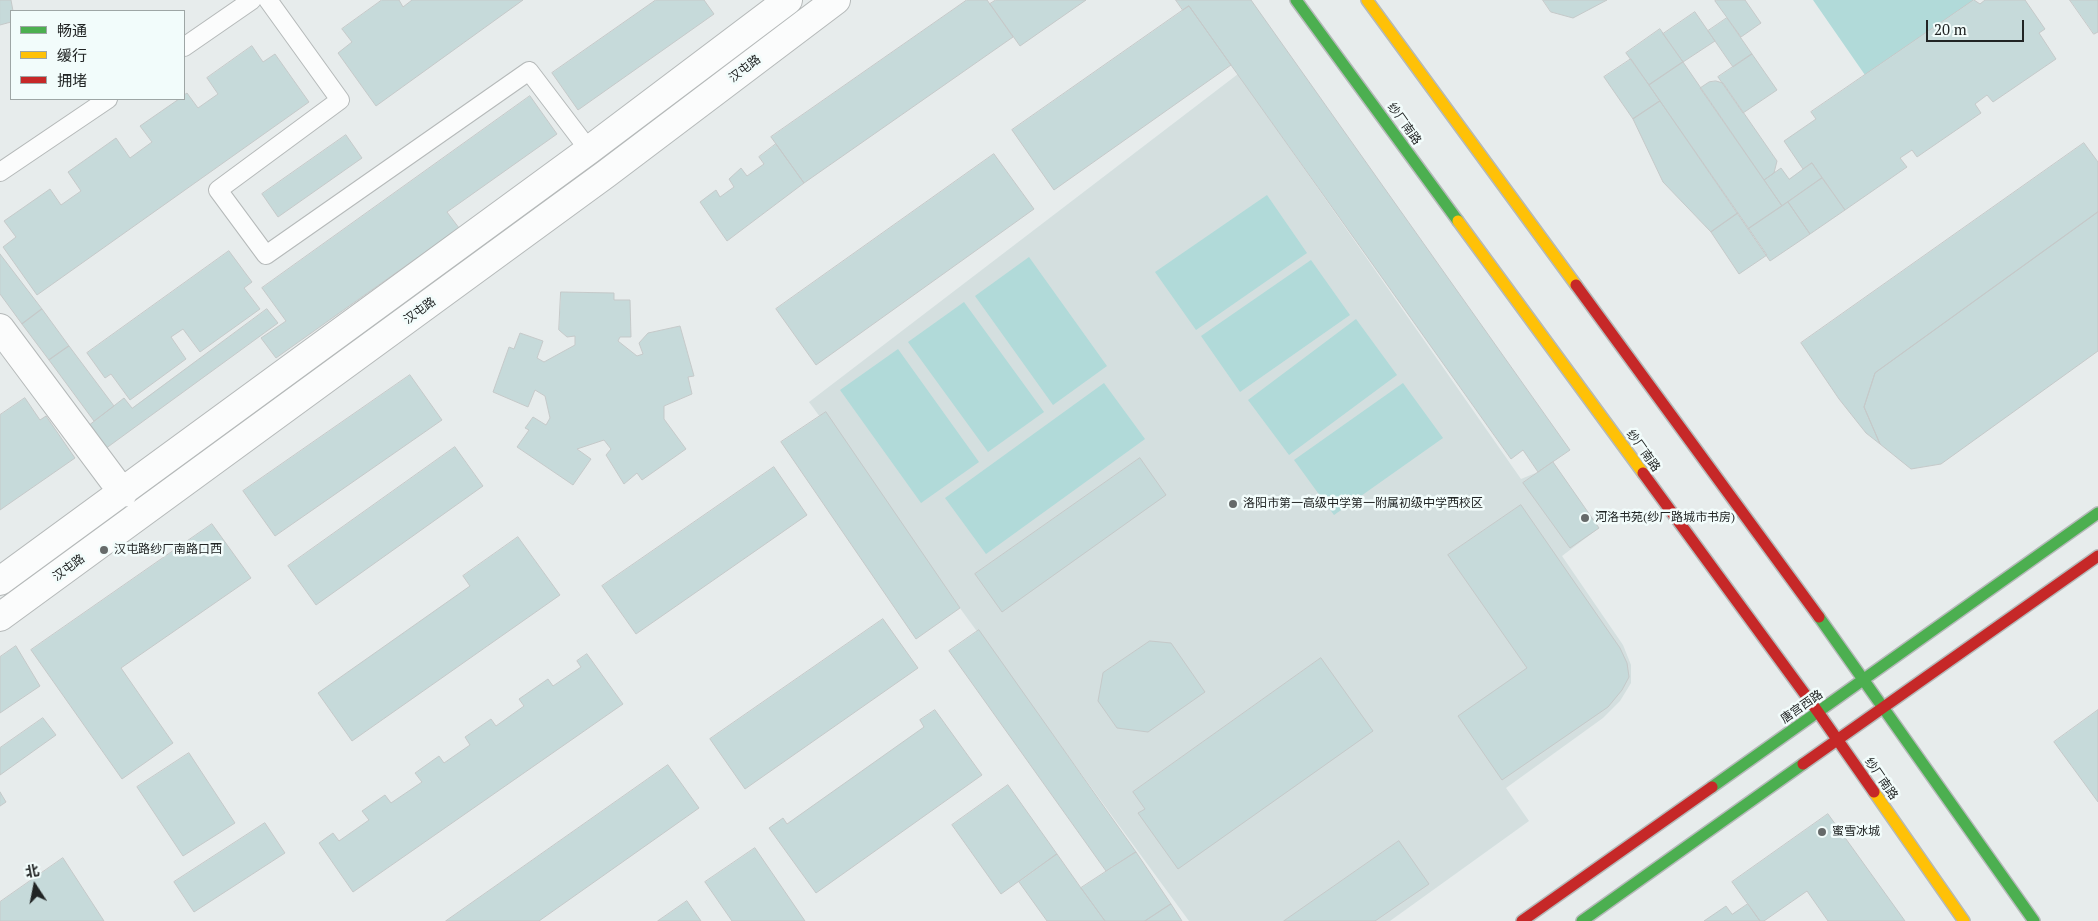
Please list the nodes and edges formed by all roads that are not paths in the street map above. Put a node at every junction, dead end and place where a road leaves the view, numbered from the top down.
1 (252, 0) edge
2 (268, 0) edge
3 (788, 0) edge
4 (836, 0) edge
5 (1296, 0) edge
6 (1367, 0) edge
7 (185, 46) edge
8 (107, 100) edge
9 (588, 150) junction
10 (0, 172) edge
11 (0, 328) edge
12 (123, 493) junction
13 (2098, 513) edge
14 (2098, 556) edge
15 (0, 582) edge
16 (0, 617) edge
17 (1865, 679) junction
18 (1884, 708) junction
19 (1818, 712) junction
20 (1838, 741) junction
21 (1522, 921) edge
22 (1582, 921) edge
23 (1964, 921) edge
24 (2034, 921) edge

1 - 7 lane
2 - 9 lane
3 - 9 street
4 - 16 street, 汉屯路
5 - 19 main road, 纱厂南路
6 - 17 main road
8 - 10 lane
9 - 12 street
11 - 12 street
12 - 15 street
13 - 17 main road, 唐宫西路
14 - 18 main road
17 - 18 main road
17 - 19 main road, 唐宫西路
18 - 20 main road
18 - 24 main road
19 - 20 main road, 纱厂南路
19 - 21 main road, 唐宫西路
20 - 22 main road
20 - 23 main road, 纱厂南路

